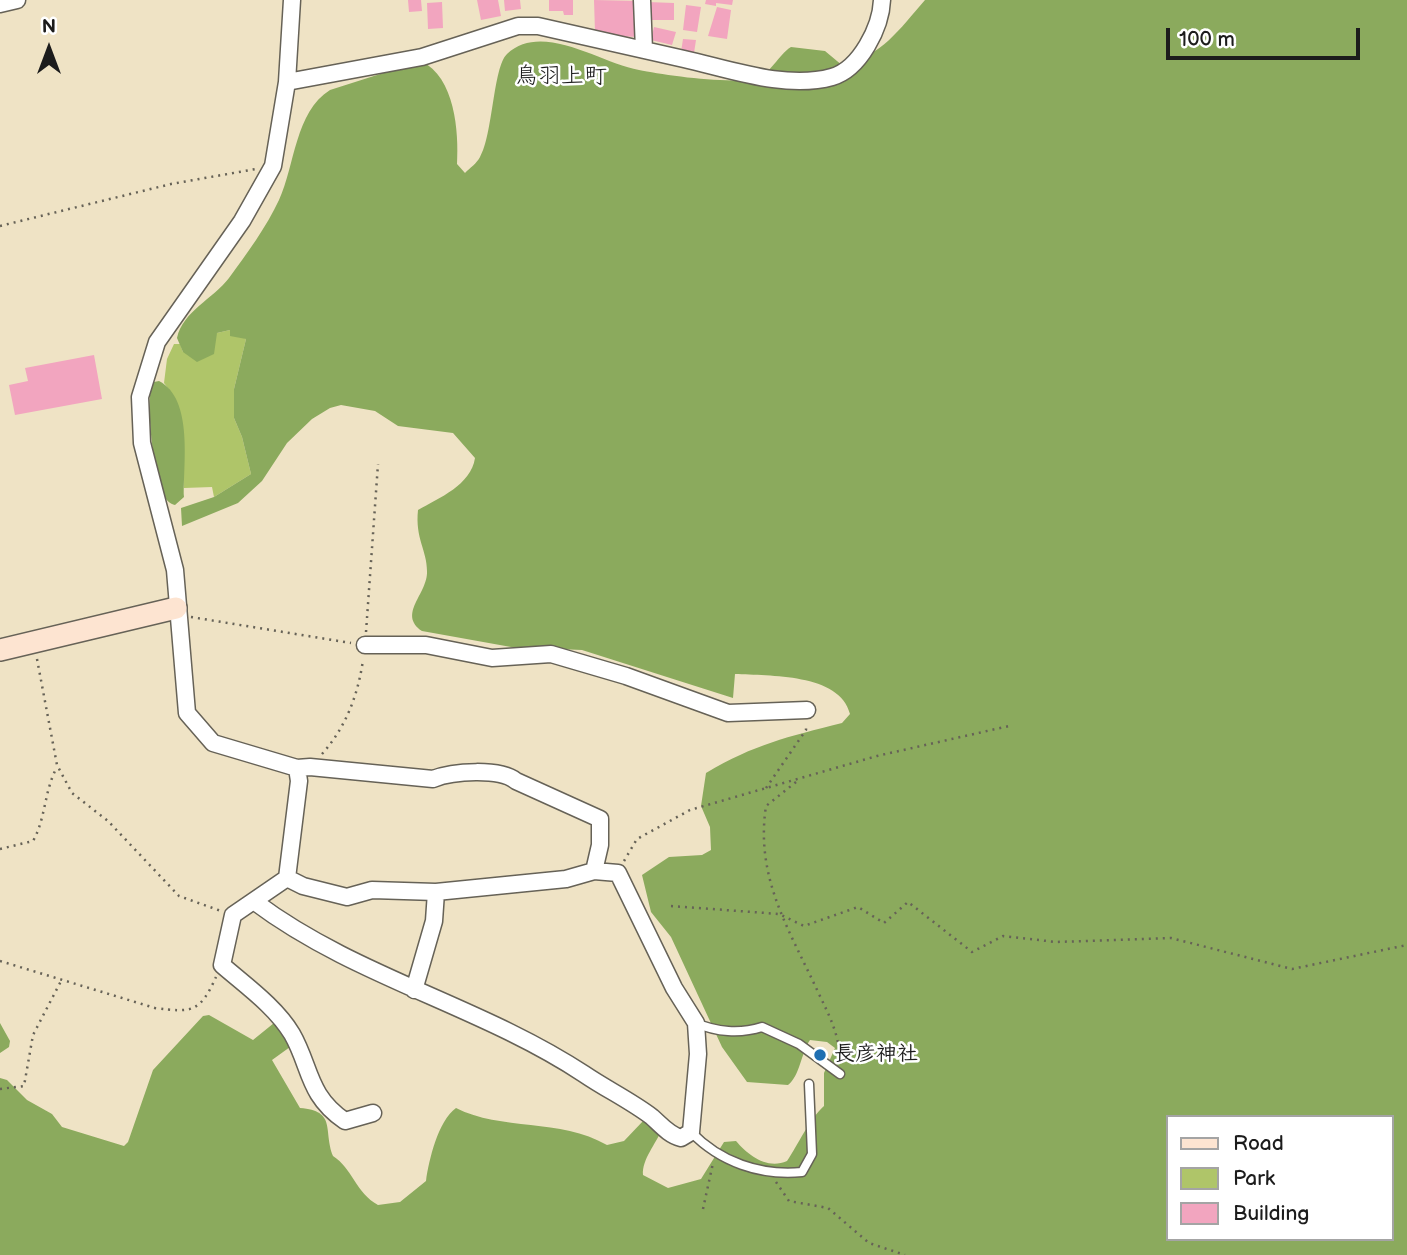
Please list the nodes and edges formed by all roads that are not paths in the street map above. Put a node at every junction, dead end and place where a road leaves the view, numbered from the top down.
1 (17, 0) edge
2 (292, 0) edge
3 (642, 0) edge
4 (882, 0) edge
5 (0, 4) edge
6 (644, 50) junction
7 (287, 82) junction
8 (176, 608) junction
9 (365, 645) road end
10 (0, 650) edge
11 (807, 710) road end
12 (304, 767) junction
13 (594, 871) junction
14 (287, 878) junction
15 (436, 892) junction
16 (255, 902) junction
17 (414, 990) junction
18 (696, 1023) junction
19 (840, 1074) road end
20 (809, 1084) dead end
21 (373, 1113) dead end
22 (691, 1132) junction

1 - 5 street
2 - 7 street
3 - 6 street
4 - 6 street
6 - 7 street
7 - 8 street
8 - 10 street
8 - 12 street
9 - 11 street
12 - 13 street
12 - 14 street
13 - 15 street
13 - 18 street
14 - 15 street
14 - 16 street
15 - 17 street
16 - 17 street
16 - 21 street
17 - 22 street
18 - 19 lane
18 - 22 street
20 - 22 lane

